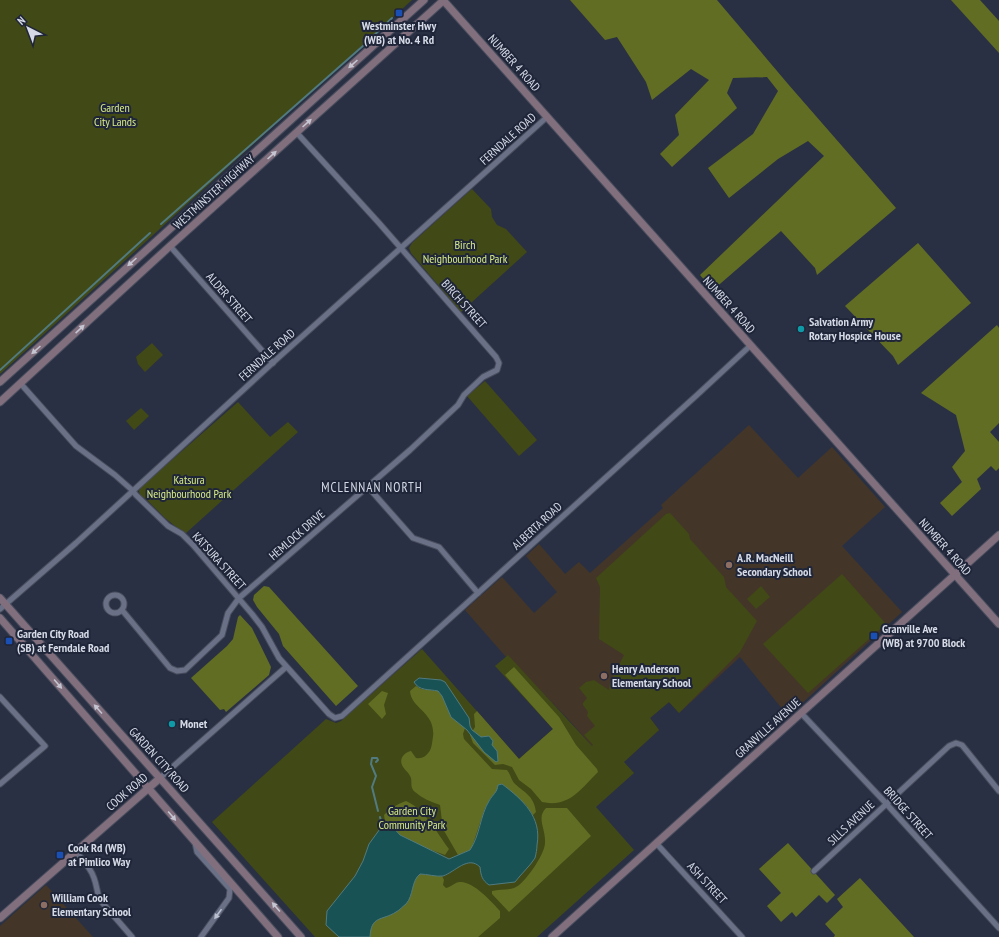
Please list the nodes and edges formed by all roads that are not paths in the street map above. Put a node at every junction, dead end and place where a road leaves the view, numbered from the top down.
1 (424, 0) edge
2 (444, 0) edge
3 (547, 117) junction
4 (297, 133) junction
5 (161, 236) junction
6 (170, 246) junction
7 (401, 248) junction
8 (751, 345) junction
9 (273, 363) junction
10 (499, 363) joint
11 (0, 382) edge
12 (21, 384) junction
13 (0, 402) edge
14 (368, 487) junction
15 (132, 490) junction
16 (999, 535) edge
17 (955, 574) junction
18 (478, 593) junction
19 (0, 598) edge
20 (239, 598) junction
21 (3, 607) edge
22 (122, 610) dead end
23 (0, 618) edge
24 (999, 624) edge
25 (286, 667) junction
26 (0, 697) edge
27 (801, 713) junction
28 (335, 718) joint
29 (160, 778) junction
30 (0, 784) edge
31 (148, 788) junction
32 (999, 791) edge
33 (886, 804) junction
34 (195, 843) junction
35 (656, 843) junction
36 (76, 852) junction
37 (814, 871) dead end
38 (0, 918) edge
39 (999, 928) edge
40 (132, 937) edge
41 (201, 937) edge
42 (278, 937) edge
43 (301, 937) edge
44 (552, 937) edge
45 (742, 937) edge

1 -> 5 main road, WESTMINSTER HIGHWAY
2 - 3 main road, NUMBER 4 ROAD
4 -> 2 main road, WESTMINSTER HIGHWAY
3 - 7 street, FERNDALE ROAD
3 - 8 main road, NUMBER 4 ROAD
6 -> 4 main road, WESTMINSTER HIGHWAY
4 - 7 street, BIRCH STREET
5 - 6 main road
5 -> 11 main road, WESTMINSTER HIGHWAY
6 - 9 street, ALDER STREET
12 -> 6 main road, WESTMINSTER HIGHWAY
7 - 9 street, FERNDALE ROAD
7 - 10 street, BIRCH STREET
8 - 17 main road, NUMBER 4 ROAD
8 - 18 street, ALBERTA ROAD
9 - 15 street, FERNDALE ROAD
10 - 14 street, HEMLOCK DRIVE
12 - 13 main road, WESTMINSTER HIGHWAY
12 - 15 street, KATSURA STREET
14 - 18 street
14 - 20 street, HEMLOCK DRIVE
15 - 20 street, KATSURA STREET
15 - 21 street, FERNDALE ROAD
16 - 17 main road, GRANVILLE AVENUE
17 - 24 main road, NUMBER 4 ROAD
17 - 27 main road, GRANVILLE AVENUE
18 - 28 street, ALBERTA ROAD
19 - 21 main road, GARDEN CITY ROAD
20 - 22 street, HEMLOCK DRIVE
20 - 25 street, KATSURA STREET
29 -> 21 main road, GARDEN CITY ROAD
23 -> 31 main road
25 - 28 street, KATSURA STREET
25 - 29 street, COOK ROAD
26 - 30 street
27 - 33 street, BRIDGE STREET
27 - 35 main road, GRANVILLE AVENUE
29 - 31 main road, COOK ROAD
43 -> 29 main road, GARDEN CITY ROAD
31 -> 34 main road
31 - 36 main road, COOK ROAD
32 - 33 street, SILLS AVENUE
33 - 37 street, SILLS AVENUE
33 - 39 street, BRIDGE STREET
34 -> 41 street
34 - 42 main road
35 - 44 main road, GRANVILLE AVENUE
35 - 45 street, ASH STREET
36 - 38 main road, COOK ROAD
36 - 40 street

